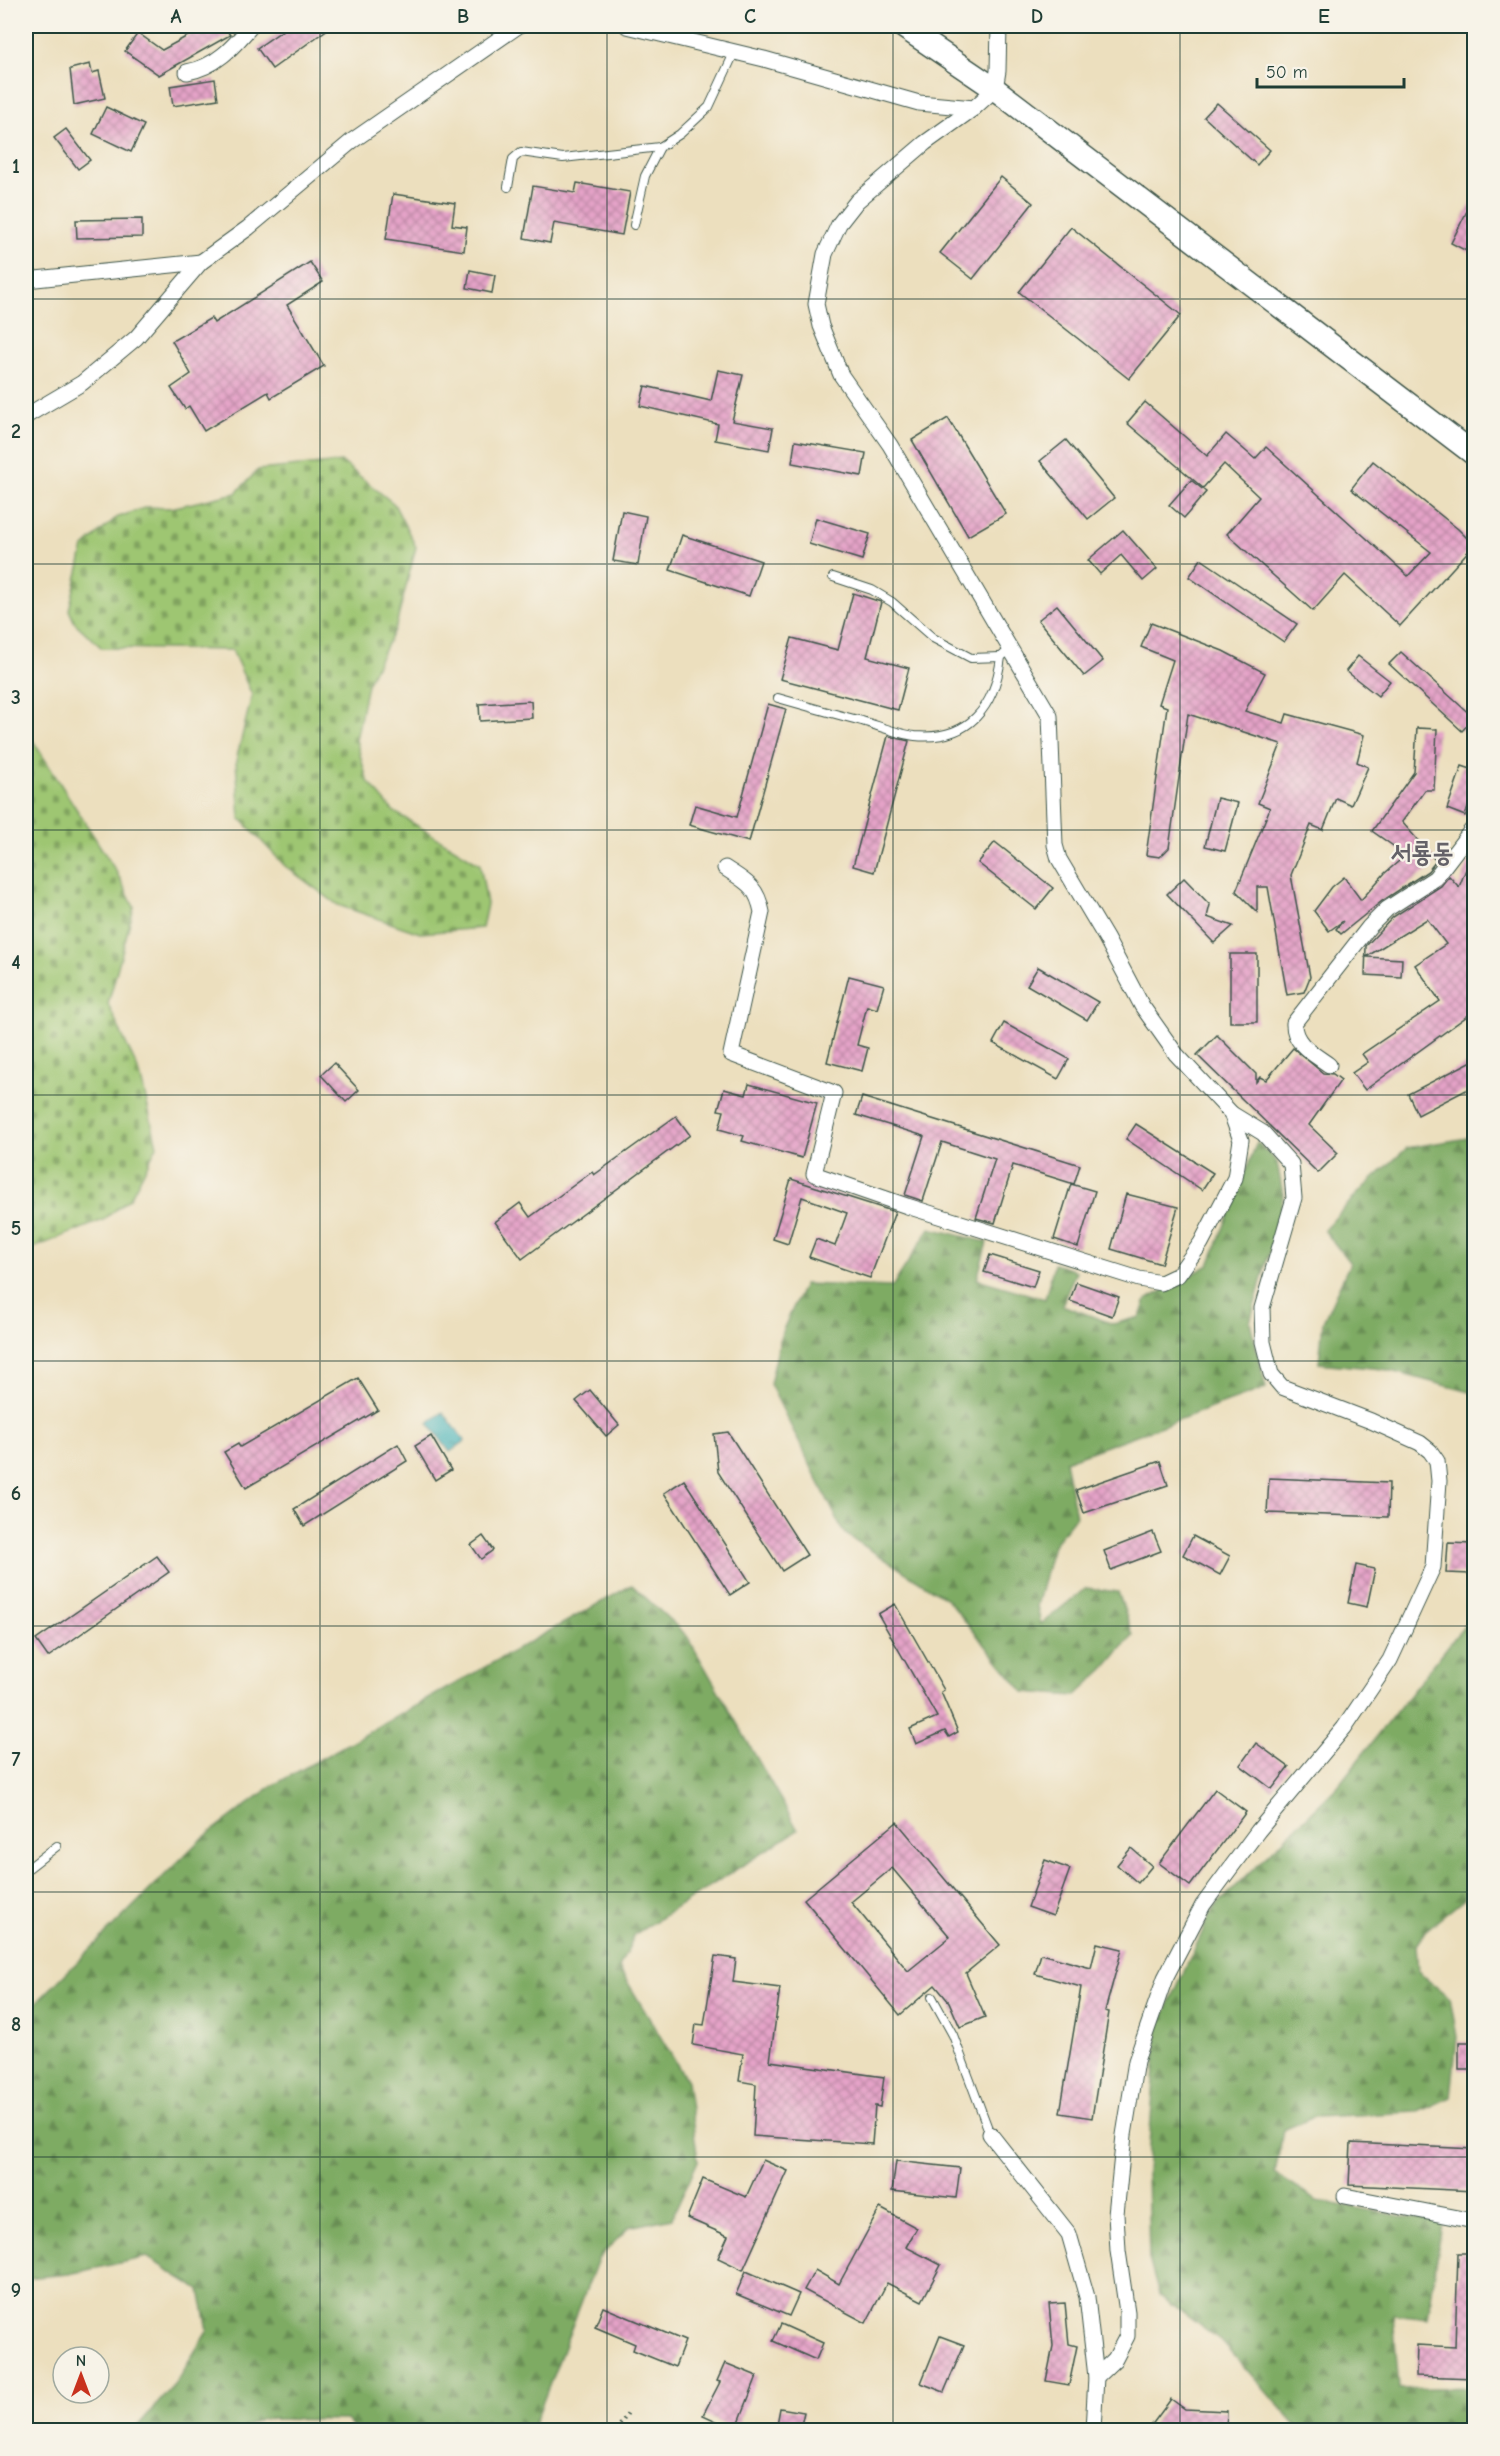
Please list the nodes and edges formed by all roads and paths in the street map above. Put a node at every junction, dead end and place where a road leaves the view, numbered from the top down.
1 (251, 26) edge
2 (518, 26) edge
3 (627, 26) edge
4 (902, 26) edge
5 (999, 26) edge
6 (735, 51) junction
7 (188, 72) dead end
8 (995, 89) junction
9 (974, 108) junction
10 (660, 147) junction
11 (508, 187) dead end
12 (634, 225) dead end
13 (201, 262) junction
14 (26, 280) edge
15 (26, 416) edge
16 (1474, 454) edge
17 (833, 577) dead end
18 (1005, 653) junction
19 (778, 698) dead end
20 (1474, 827) edge
21 (725, 868) dead end
22 (1329, 1065) dead end
23 (1232, 1114) junction
24 (57, 1846) dead end
25 (26, 1870) edge
26 (932, 1997) dead end
27 (990, 2134) joint
28 (1345, 2196) dead end
29 (1474, 2221) edge
30 (1096, 2378) junction
31 (629, 2411) dead end
32 (617, 2430) edge
33 (1093, 2430) edge

1 - 7 street
2 - 13 street
3 - 6 street
4 - 8 street
5 - 8 street
6 - 9 street
6 - 10 lane
8 - 9 street
8 - 16 street
9 - 18 street
10 - 11 lane
10 - 12 lane
13 - 14 street
13 - 15 street
17 - 18 lane
18 - 19 lane
18 - 23 street
20 - 22 street
21 - 23 street
23 - 30 street
24 - 25 lane
26 - 27 lane
27 - 30 street
28 - 29 street
30 - 33 street
31 - 32 path

